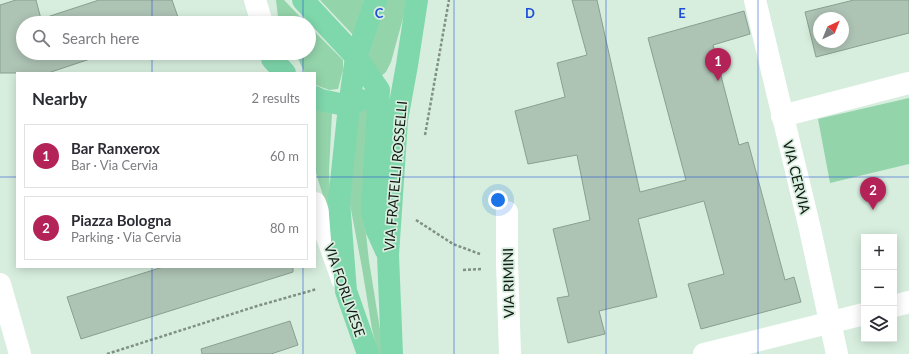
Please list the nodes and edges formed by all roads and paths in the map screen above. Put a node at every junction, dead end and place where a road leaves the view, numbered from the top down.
1 (255, 0) edge
2 (303, 0) edge
3 (376, 0) edge
4 (417, 0) edge
5 (449, 0) edge
6 (755, 0) edge
7 (260, 16) edge
8 (356, 57) junction
9 (407, 65) junction
10 (909, 83) edge
11 (379, 90) junction
12 (316, 98) edge
13 (349, 106) junction
14 (782, 116) junction
15 (424, 139) dead end
16 (316, 205) edge
17 (507, 212) dead end
18 (411, 216) dead end
19 (388, 256) junction
20 (507, 263) junction
21 (483, 268) dead end
22 (463, 270) dead end
23 (0, 284) edge
24 (321, 288) dead end
25 (346, 291) junction
26 (909, 302) edge
27 (897, 305) edge
28 (861, 315) edge
29 (830, 323) junction
30 (20, 354) edge
31 (107, 354) edge
32 (368, 354) edge
33 (392, 354) edge
34 (510, 354) edge
35 (704, 354) edge
36 (837, 354) edge

1 - 7 street
2 - 8 main road
3 - 8 main road
4 - 9 main road, VIA FRATELLI ROSSELLI
5 - 15 path
6 - 14 street, VIA CERVIA
8 - 11 main road
8 - 13 main road
9 - 11 main road
9 - 19 main road, VIA FRATELLI ROSSELLI
10 - 14 street
11 - 13 main road
11 - 19 main road
12 - 13 main road
13 - 25 main road
14 - 29 street, VIA CERVIA
16 - 25 street, VIA FORLIVESE
17 - 20 street, VIA RIMINI
18 - 20 path
19 - 33 main road, VIA FRATELLI ROSSELLI
20 - 34 street, VIA RIMINI
21 - 22 path
23 - 30 street
24 - 31 path
25 - 32 main road, VIA FORLIVESE
26 - 27 street
28 - 29 street
29 - 35 street
29 - 36 street, VIA CERVIA

